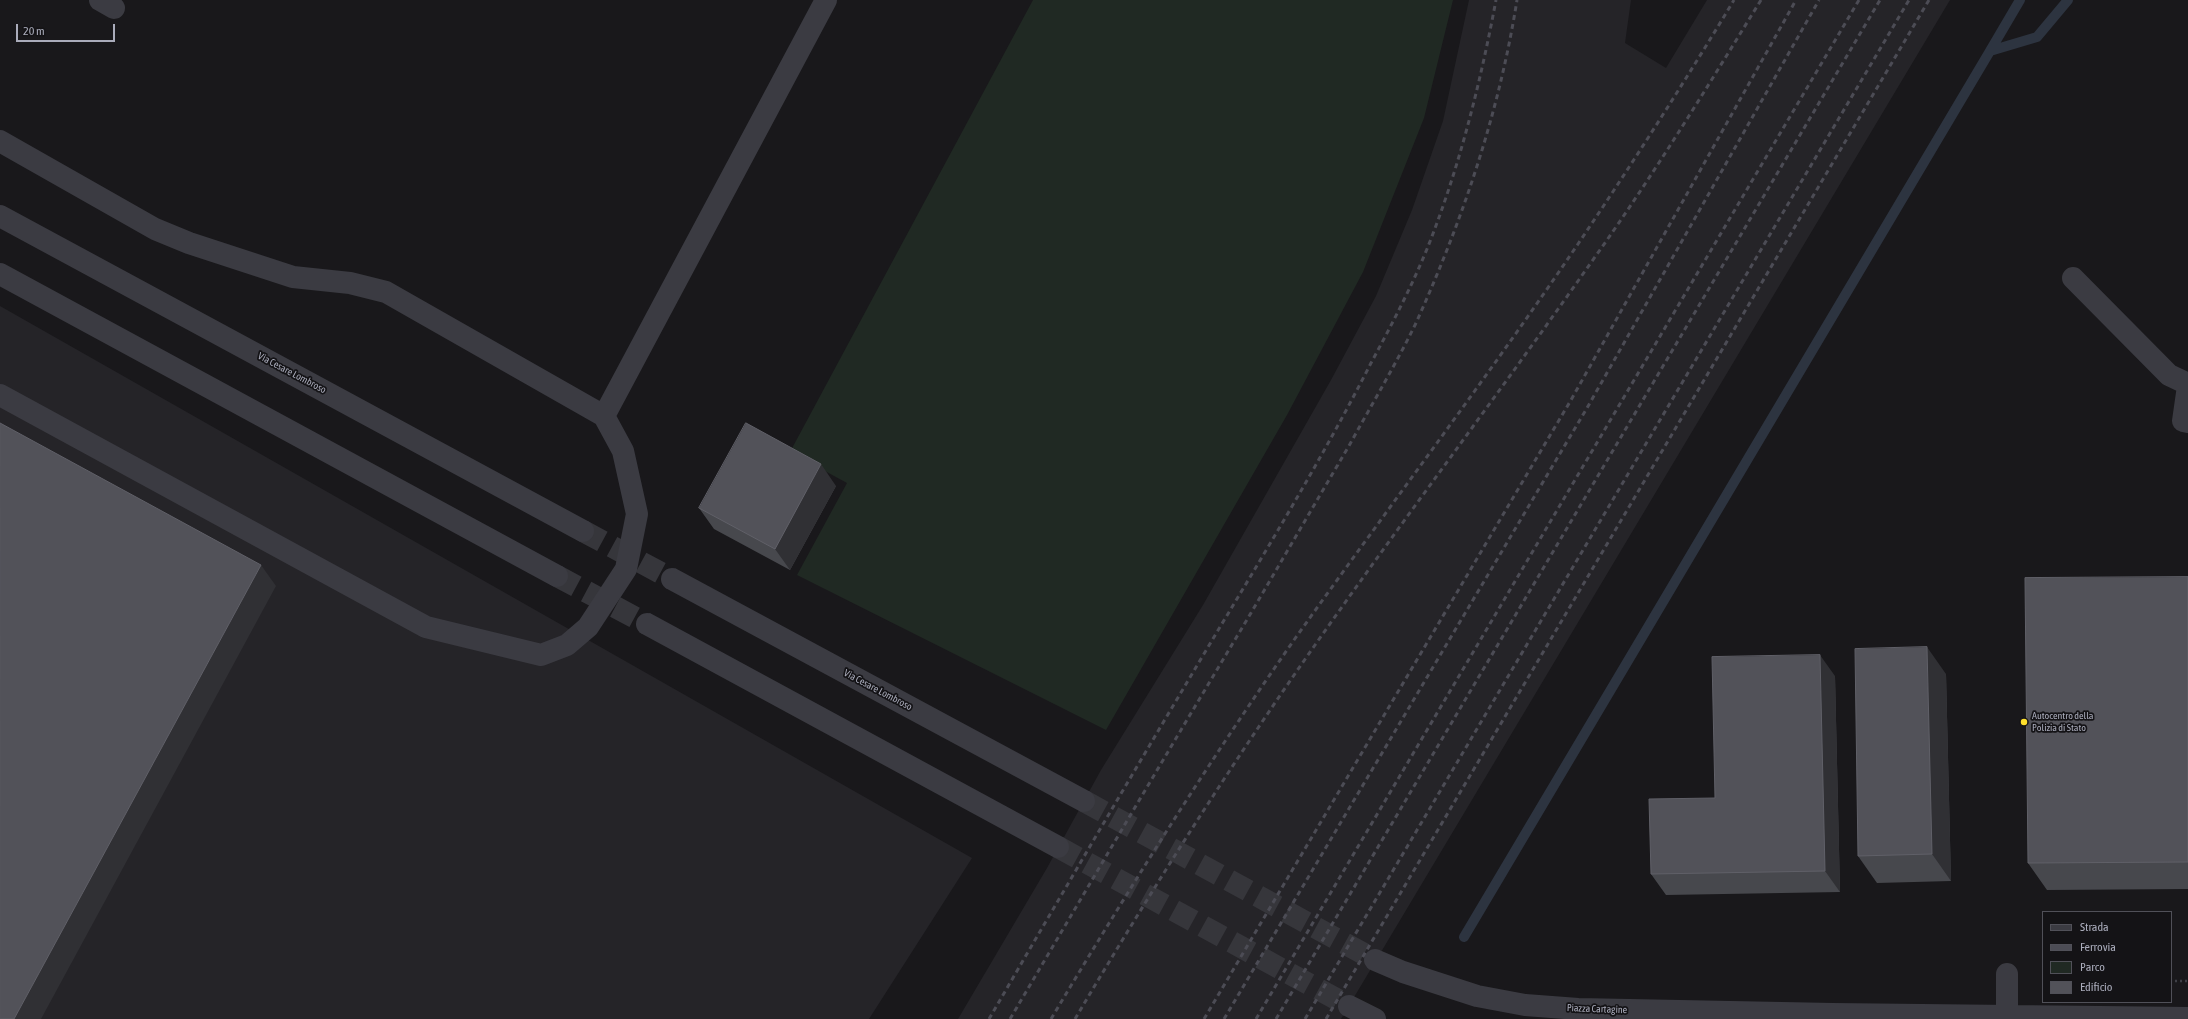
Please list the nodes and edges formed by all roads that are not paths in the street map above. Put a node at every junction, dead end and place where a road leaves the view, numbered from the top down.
1 (826, 0) edge
2 (0, 141) edge
3 (0, 216) edge
4 (0, 274) edge
5 (2073, 278) dead end
6 (2188, 385) edge
7 (0, 395) edge
8 (604, 416) junction
9 (2188, 422) edge
10 (583, 531) tunnel mouth
11 (557, 576) tunnel mouth
12 (672, 579) tunnel mouth
13 (647, 624) tunnel mouth
14 (1084, 801) tunnel mouth
15 (1058, 847) tunnel mouth
16 (1375, 960) tunnel mouth
17 (2007, 974) dead end
18 (1349, 1006) tunnel mouth
19 (2007, 1015) junction
20 (1851, 1017) edge
21 (2188, 1018) edge
22 (1375, 1019) edge

1 - 8 street
2 - 8 street
3 - 10 street, Via Cesare Lombroso
4 - 11 street
5 - 6 street
6 - 9 street
7 - 8 street
12 - 14 street, Via Cesare Lombroso
13 - 15 street
16 - 20 street, Piazza Cartagine
17 - 19 street
18 - 22 street
19 - 20 street, Piazza Cartagine
19 - 21 street, Piazza Cartagine

